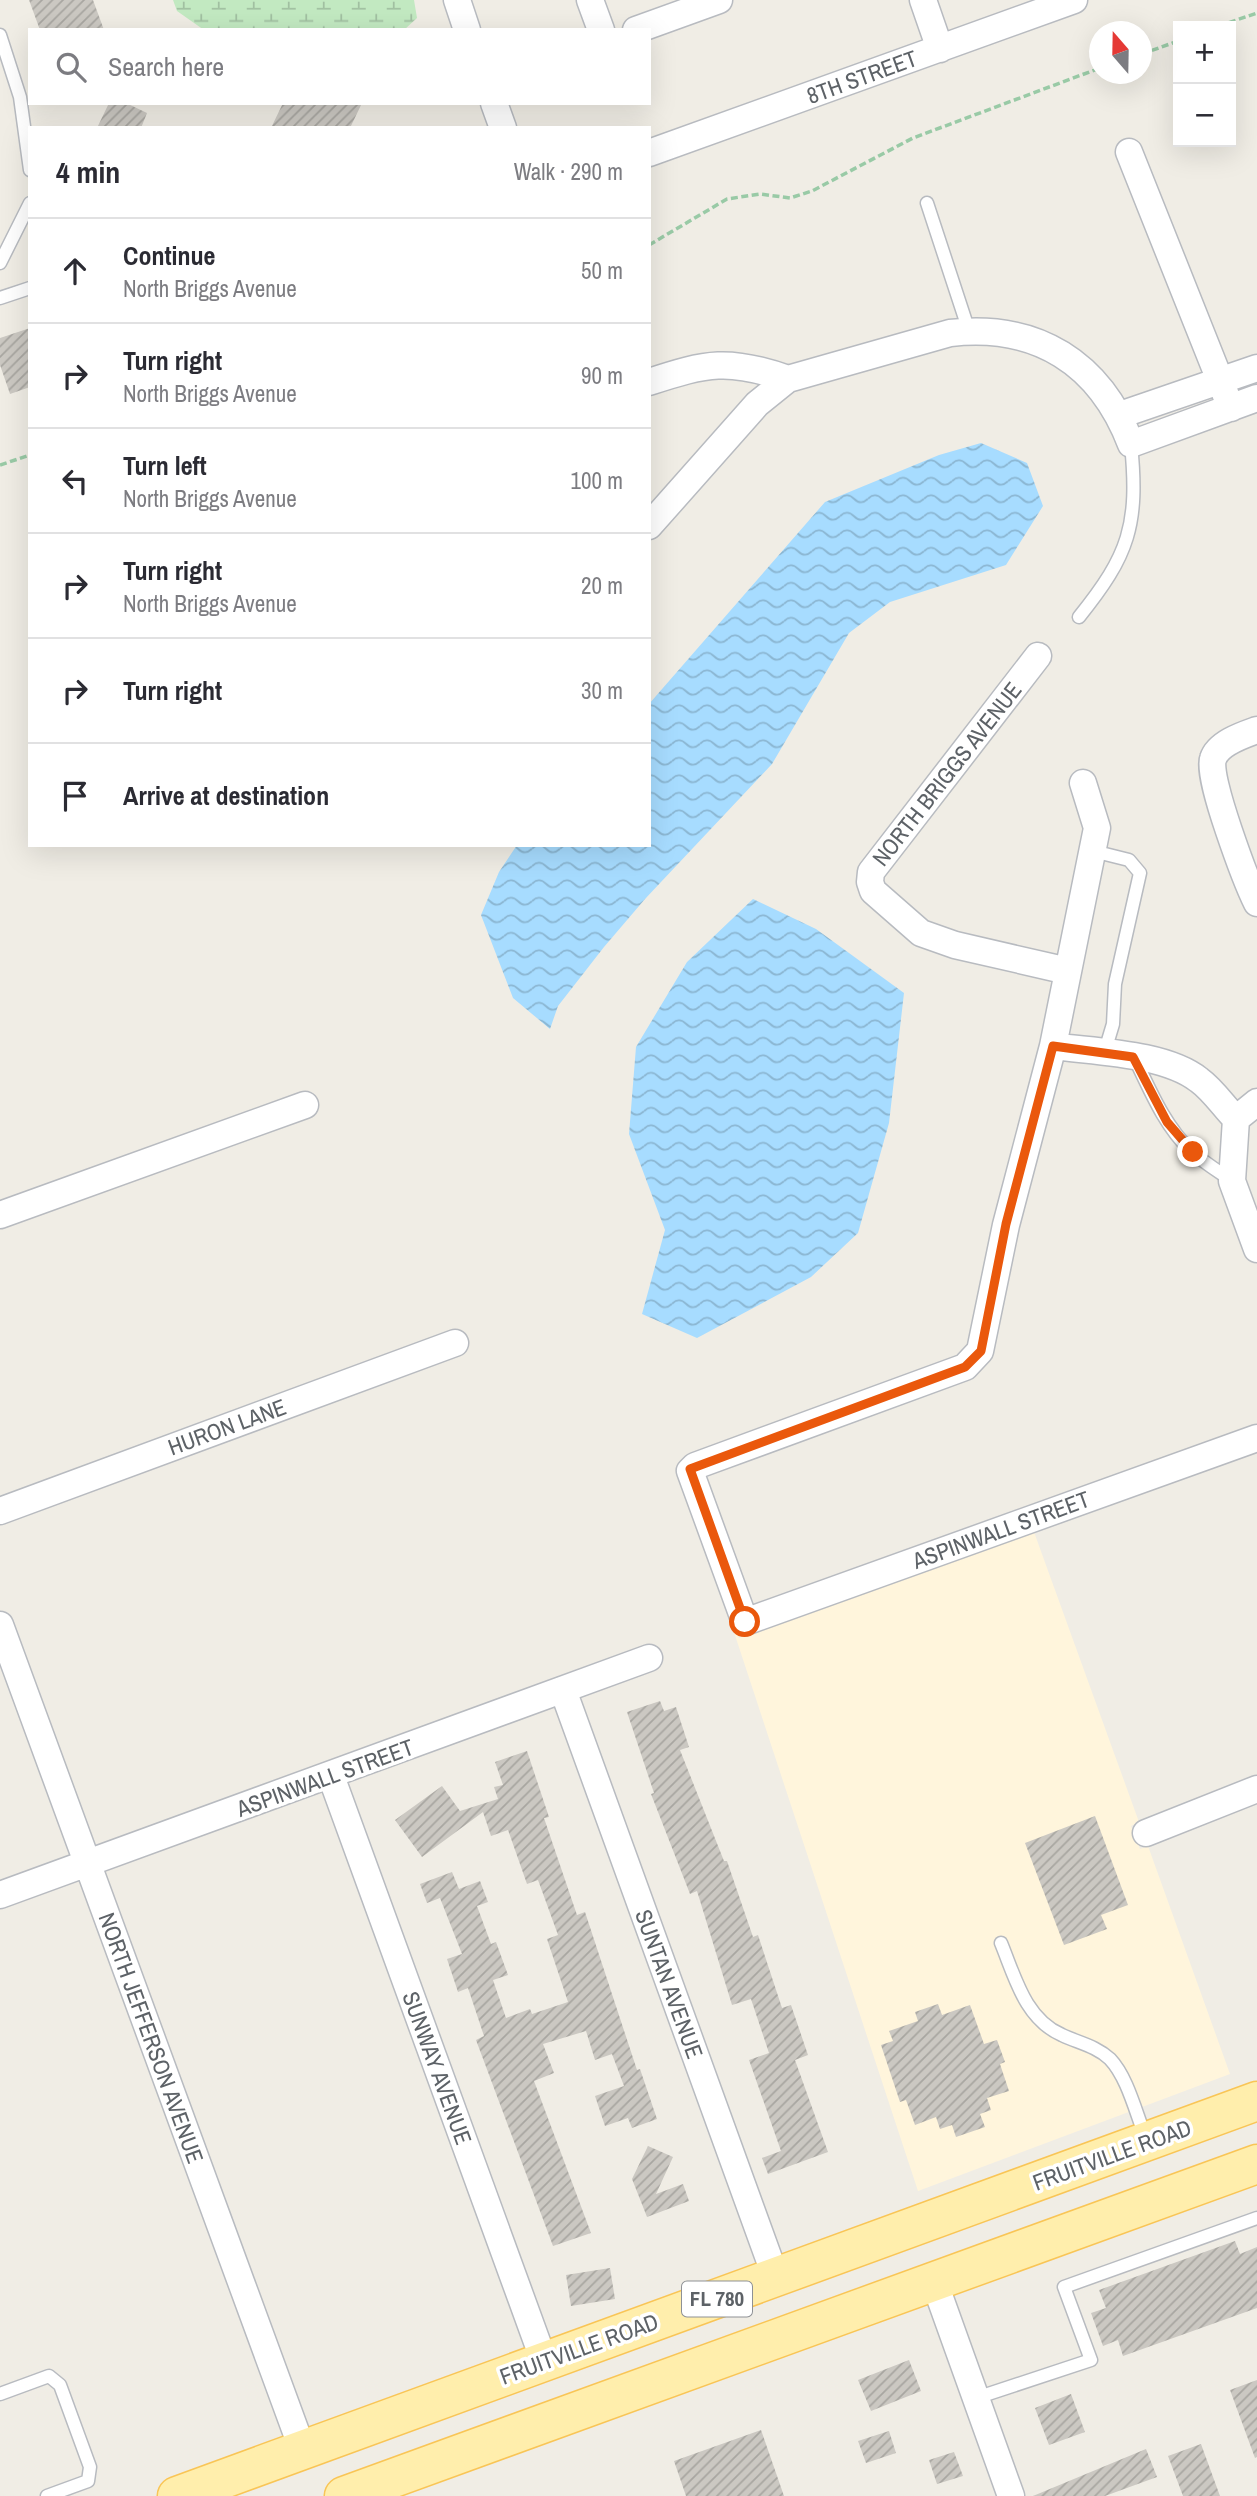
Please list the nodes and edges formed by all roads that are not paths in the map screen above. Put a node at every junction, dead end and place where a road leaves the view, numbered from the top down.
1 (457, 0) edge
2 (590, 0) edge
3 (719, 0) edge
4 (923, 0) edge
5 (1074, 0) edge
6 (466, 28) edge
7 (600, 28) edge
8 (642, 28) edge
9 (0, 35) edge
10 (940, 49) junction
11 (495, 105) edge
12 (502, 126) edge
13 (651, 152) edge
14 (1129, 152) dead end
15 (28, 155) edge
16 (927, 203) dead end
17 (28, 206) edge
18 (0, 263) edge
19 (28, 289) edge
20 (0, 298) edge
21 (969, 331) junction
22 (1257, 368) edge
23 (788, 379) junction
24 (651, 381) edge
25 (1219, 382) junction
26 (1257, 398) edge
27 (1231, 408) junction
28 (1120, 415) junction
29 (1131, 444) junction
30 (651, 524) edge
31 (1079, 618) dead end
32 (1038, 656) dead end
33 (1257, 730) edge
34 (1083, 783) dead end
35 (1093, 851) junction
36 (1257, 903) edge
37 (1068, 971) junction
38 (1053, 1046) junction
39 (1104, 1054) junction
40 (1133, 1057) junction
41 (1257, 1102) edge
42 (305, 1105) dead end
43 (1236, 1119) junction
44 (1232, 1181) junction
45 (0, 1216) edge
46 (1257, 1249) edge
47 (455, 1343) dead end
48 (1257, 1438) edge
49 (0, 1511) edge
50 (0, 1625) edge
51 (649, 1658) dead end
52 (563, 1690) junction
53 (331, 1776) junction
54 (1257, 1789) edge
55 (1146, 1833) dead end
56 (87, 1863) junction
57 (0, 1895) edge
58 (1001, 1943) dead end
59 (1257, 2101) edge
60 (1148, 2141) junction
61 (1257, 2165) edge
62 (1257, 2218) edge
63 (776, 2278) junction
64 (935, 2284) junction
65 (544, 2361) junction
66 (0, 2394) edge
67 (976, 2398) junction
68 (303, 2451) junction
69 (47, 2496) edge
70 (177, 2496) edge
71 (344, 2496) edge
72 (1011, 2496) edge

1 - 6 street
2 - 7 street
3 - 8 street
4 - 10 street
5 - 10 street, 8TH STREET
9 - 15 lane
10 - 13 street, 8TH STREET
11 - 12 street
14 - 25 street
16 - 21 lane
17 - 18 lane
19 - 20 lane
21 - 23 street
21 - 28 street
22 - 25 street
23 - 24 street
23 - 30 street
25 - 27 street
25 - 28 street
26 - 27 street
27 - 29 street
28 - 29 street
29 - 31 lane
32 - 37 street, NORTH BRIGGS AVENUE
33 - 36 street
34 - 35 street
35 - 37 street
35 - 39 lane
37 - 38 street
38 - 39 street
38 - 48 street, ASPINWALL STREET
39 - 40 street
40 - 43 street
40 - 44 lane
41 - 43 street
42 - 45 street
43 - 44 street
44 - 46 street
47 - 49 street, HURON LANE
50 - 56 street, NORTH JEFFERSON AVENUE
51 - 52 street, ASPINWALL STREET
52 - 53 street, ASPINWALL STREET
52 - 63 street, SUNTAN AVENUE
53 - 56 street, ASPINWALL STREET
53 - 65 street, SUNWAY AVENUE
54 - 55 street
56 - 57 street, ASPINWALL STREET
56 - 68 street, NORTH JEFFERSON AVENUE
58 - 60 lane
59 - 60 main road, FRUITVILLE ROAD / FL 780
60 - 63 main road, FRUITVILLE ROAD / FL 780
61 - 64 main road, FL 780
62 - 67 lane
63 - 65 main road, FRUITVILLE ROAD / FL 780
64 - 67 street
64 - 71 main road, FL 780
65 - 68 main road, FRUITVILLE ROAD / FL 780
66 - 69 lane
67 - 72 street
68 - 70 main road, FRUITVILLE ROAD / FL 780

